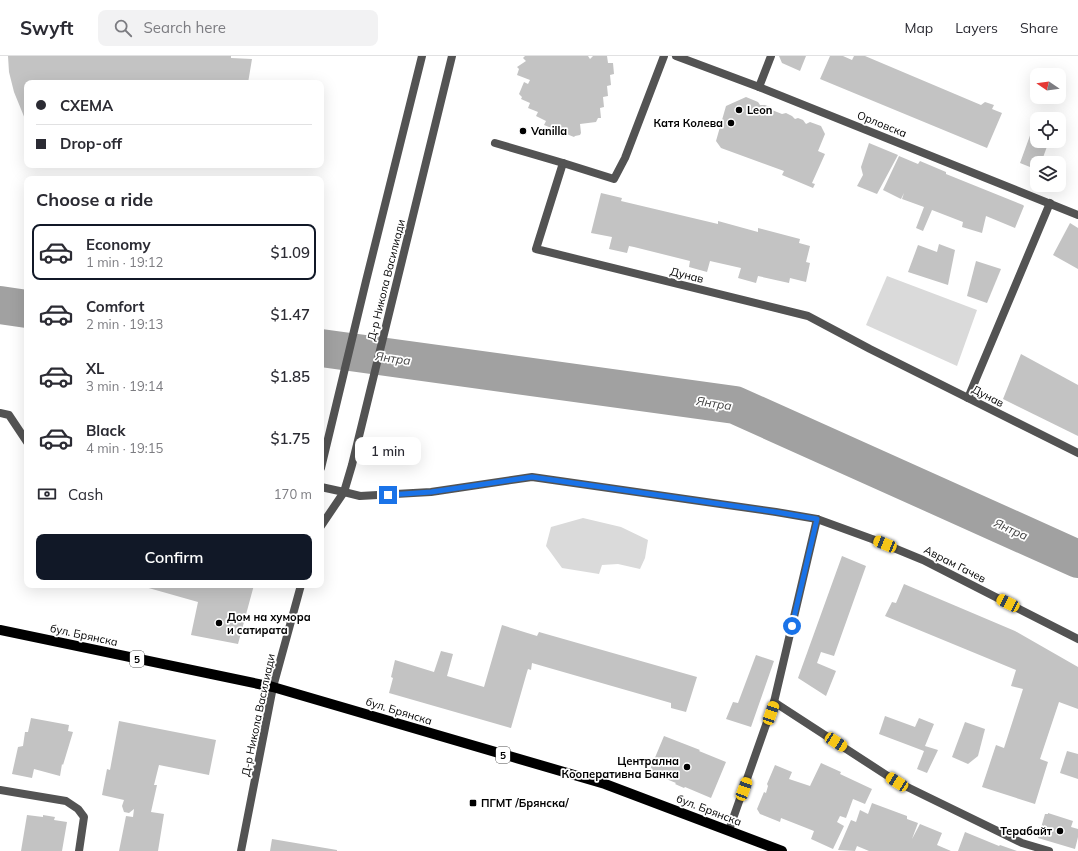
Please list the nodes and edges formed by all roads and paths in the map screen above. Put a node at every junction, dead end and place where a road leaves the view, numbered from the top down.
1 (422, 56) edge
2 (452, 56) edge
3 (664, 56) edge
4 (676, 56) edge
5 (771, 56) edge
6 (759, 87) junction
7 (495, 143) dead end
8 (563, 162) junction
9 (1050, 203) junction
10 (1078, 216) edge
11 (968, 398) junction
12 (0, 413) edge
13 (24, 437) edge
14 (1078, 453) edge
15 (324, 457) edge
16 (324, 488) edge
17 (344, 492) junction
18 (817, 519) junction
19 (324, 522) edge
20 (301, 588) edge
21 (0, 630) edge
22 (1078, 640) edge
23 (274, 687) junction
24 (774, 702) junction
25 (0, 790) edge
26 (729, 830) junction
27 (79, 851) edge
28 (241, 851) edge
29 (782, 851) edge
30 (1049, 851) edge

1 - 15 street, Д-р Никола Василиади
2 - 17 street, Д-р Никола Василиади
3 - 8 street
4 - 6 street, Орловска
5 - 6 street
6 - 9 street, Орловска
7 - 8 street
8 - 11 street, Дунав
9 - 10 street, Орловска
9 - 11 street
11 - 14 street, Дунав
12 - 13 street
16 - 17 street
17 - 18 street, Аврам Гачев
17 - 19 street, Д-р Никола Василиади
18 - 22 street, Аврам Гачев
18 - 24 street
20 - 23 street, Д-р Никола Василиади
21 - 23 main road, бул. Брянска / 5
23 - 26 main road, бул. Брянска / 5
23 - 28 street, Д-р Никола Василиади
24 - 26 street
24 - 30 street
25 - 27 street
26 - 29 main road, бул. Брянска / 5

